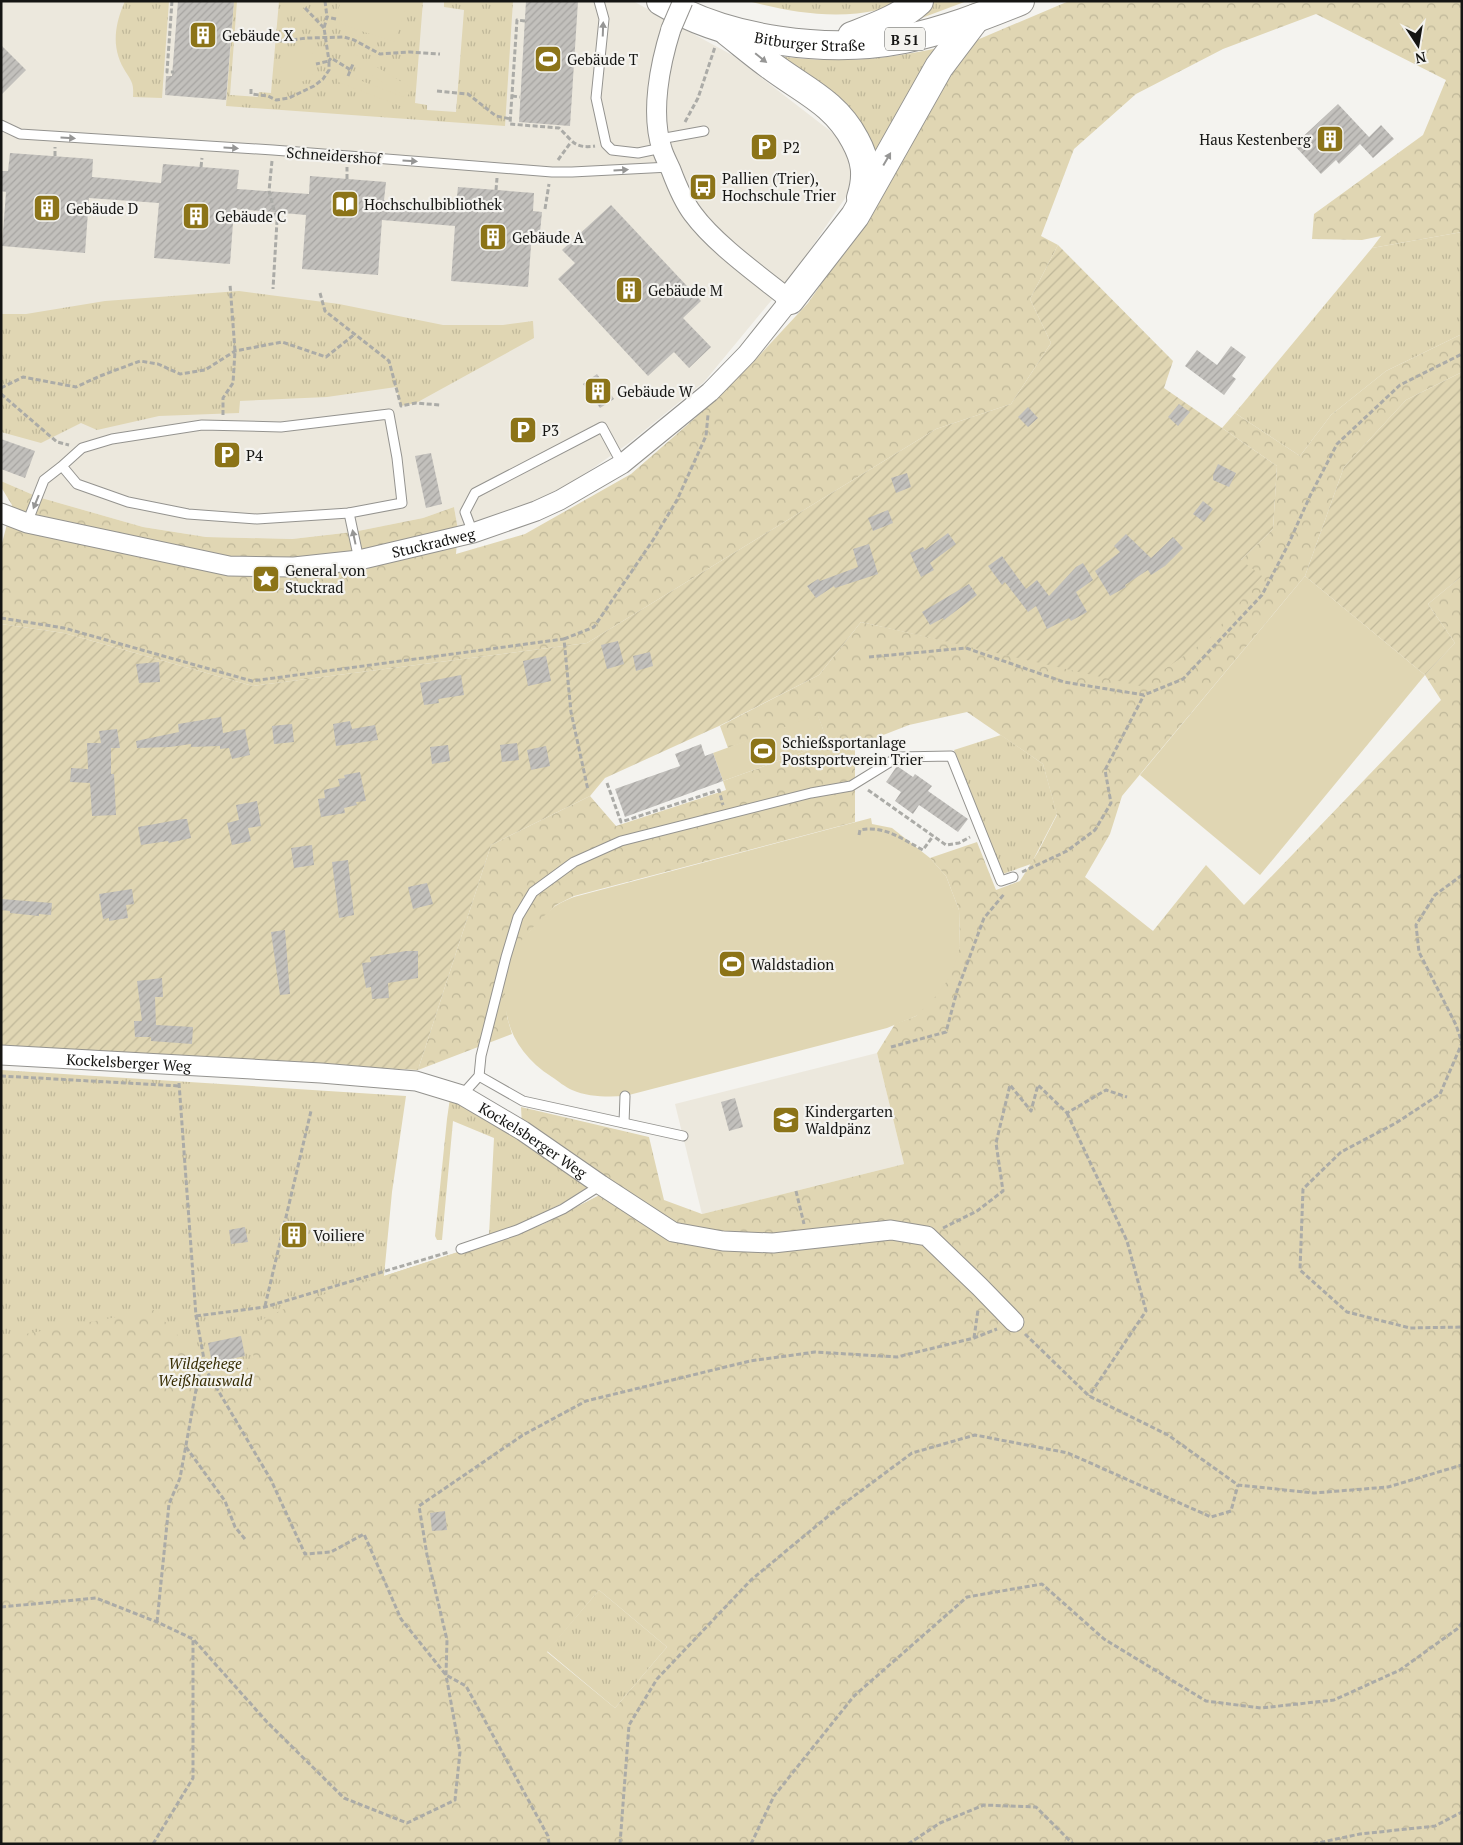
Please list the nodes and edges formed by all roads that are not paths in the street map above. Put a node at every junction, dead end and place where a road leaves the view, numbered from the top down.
1 (599, 1) edge
2 (661, 1) edge
3 (683, 1) edge
4 (919, 1) edge
5 (1020, 1) edge
6 (976, 18) junction
7 (723, 28) junction
8 (831, 44) junction
9 (1, 125) edge
10 (704, 131) dead end
11 (666, 141) junction
12 (670, 167) junction
13 (855, 216) junction
14 (790, 300) junction
15 (622, 464) junction
16 (62, 466) junction
17 (1, 513) edge
18 (349, 513) junction
19 (28, 524) junction
20 (473, 533) junction
21 (359, 560) junction
22 (1013, 877) road end
23 (1, 1055) edge
24 (479, 1076) junction
25 (462, 1095) junction
26 (624, 1096) dead end
27 (624, 1123) junction
28 (683, 1136) dead end
29 (601, 1185) junction
30 (461, 1249) road end
31 (1014, 1322) road end

11 -> 1 lane
2 - 7 main road, Bitburger Straße / B 51
3 - 11 street, bridge
4 - 8 main road
5 - 6 main road, Bitburger Straße / B 51
6 - 8 main road, Bitburger Straße / B 51
13 -> 6 main road
7 - 8 main road, Bitburger Straße / B 51
7 -> 13 main road
9 -> 12 lane, Schneidershof
10 - 11 lane
11 - 12 street
12 - 14 street
13 - 14 main road
14 - 15 street, Stuckradweg
15 - 20 street, Stuckradweg
15 - 20 lane
16 - 18 lane
16 - 18 lane
16 -> 19 lane
17 - 19 street, Stuckradweg
21 -> 18 lane
19 - 21 street, Stuckradweg
20 - 21 street, Stuckradweg
22 - 24 lane
23 - 25 street, Kockelsberger Weg
24 - 25 lane
24 - 27 lane
25 - 29 street, Kockelsberger Weg
26 - 27 lane
27 - 28 lane
29 - 30 lane
29 - 31 street, Kockelsberger Weg

